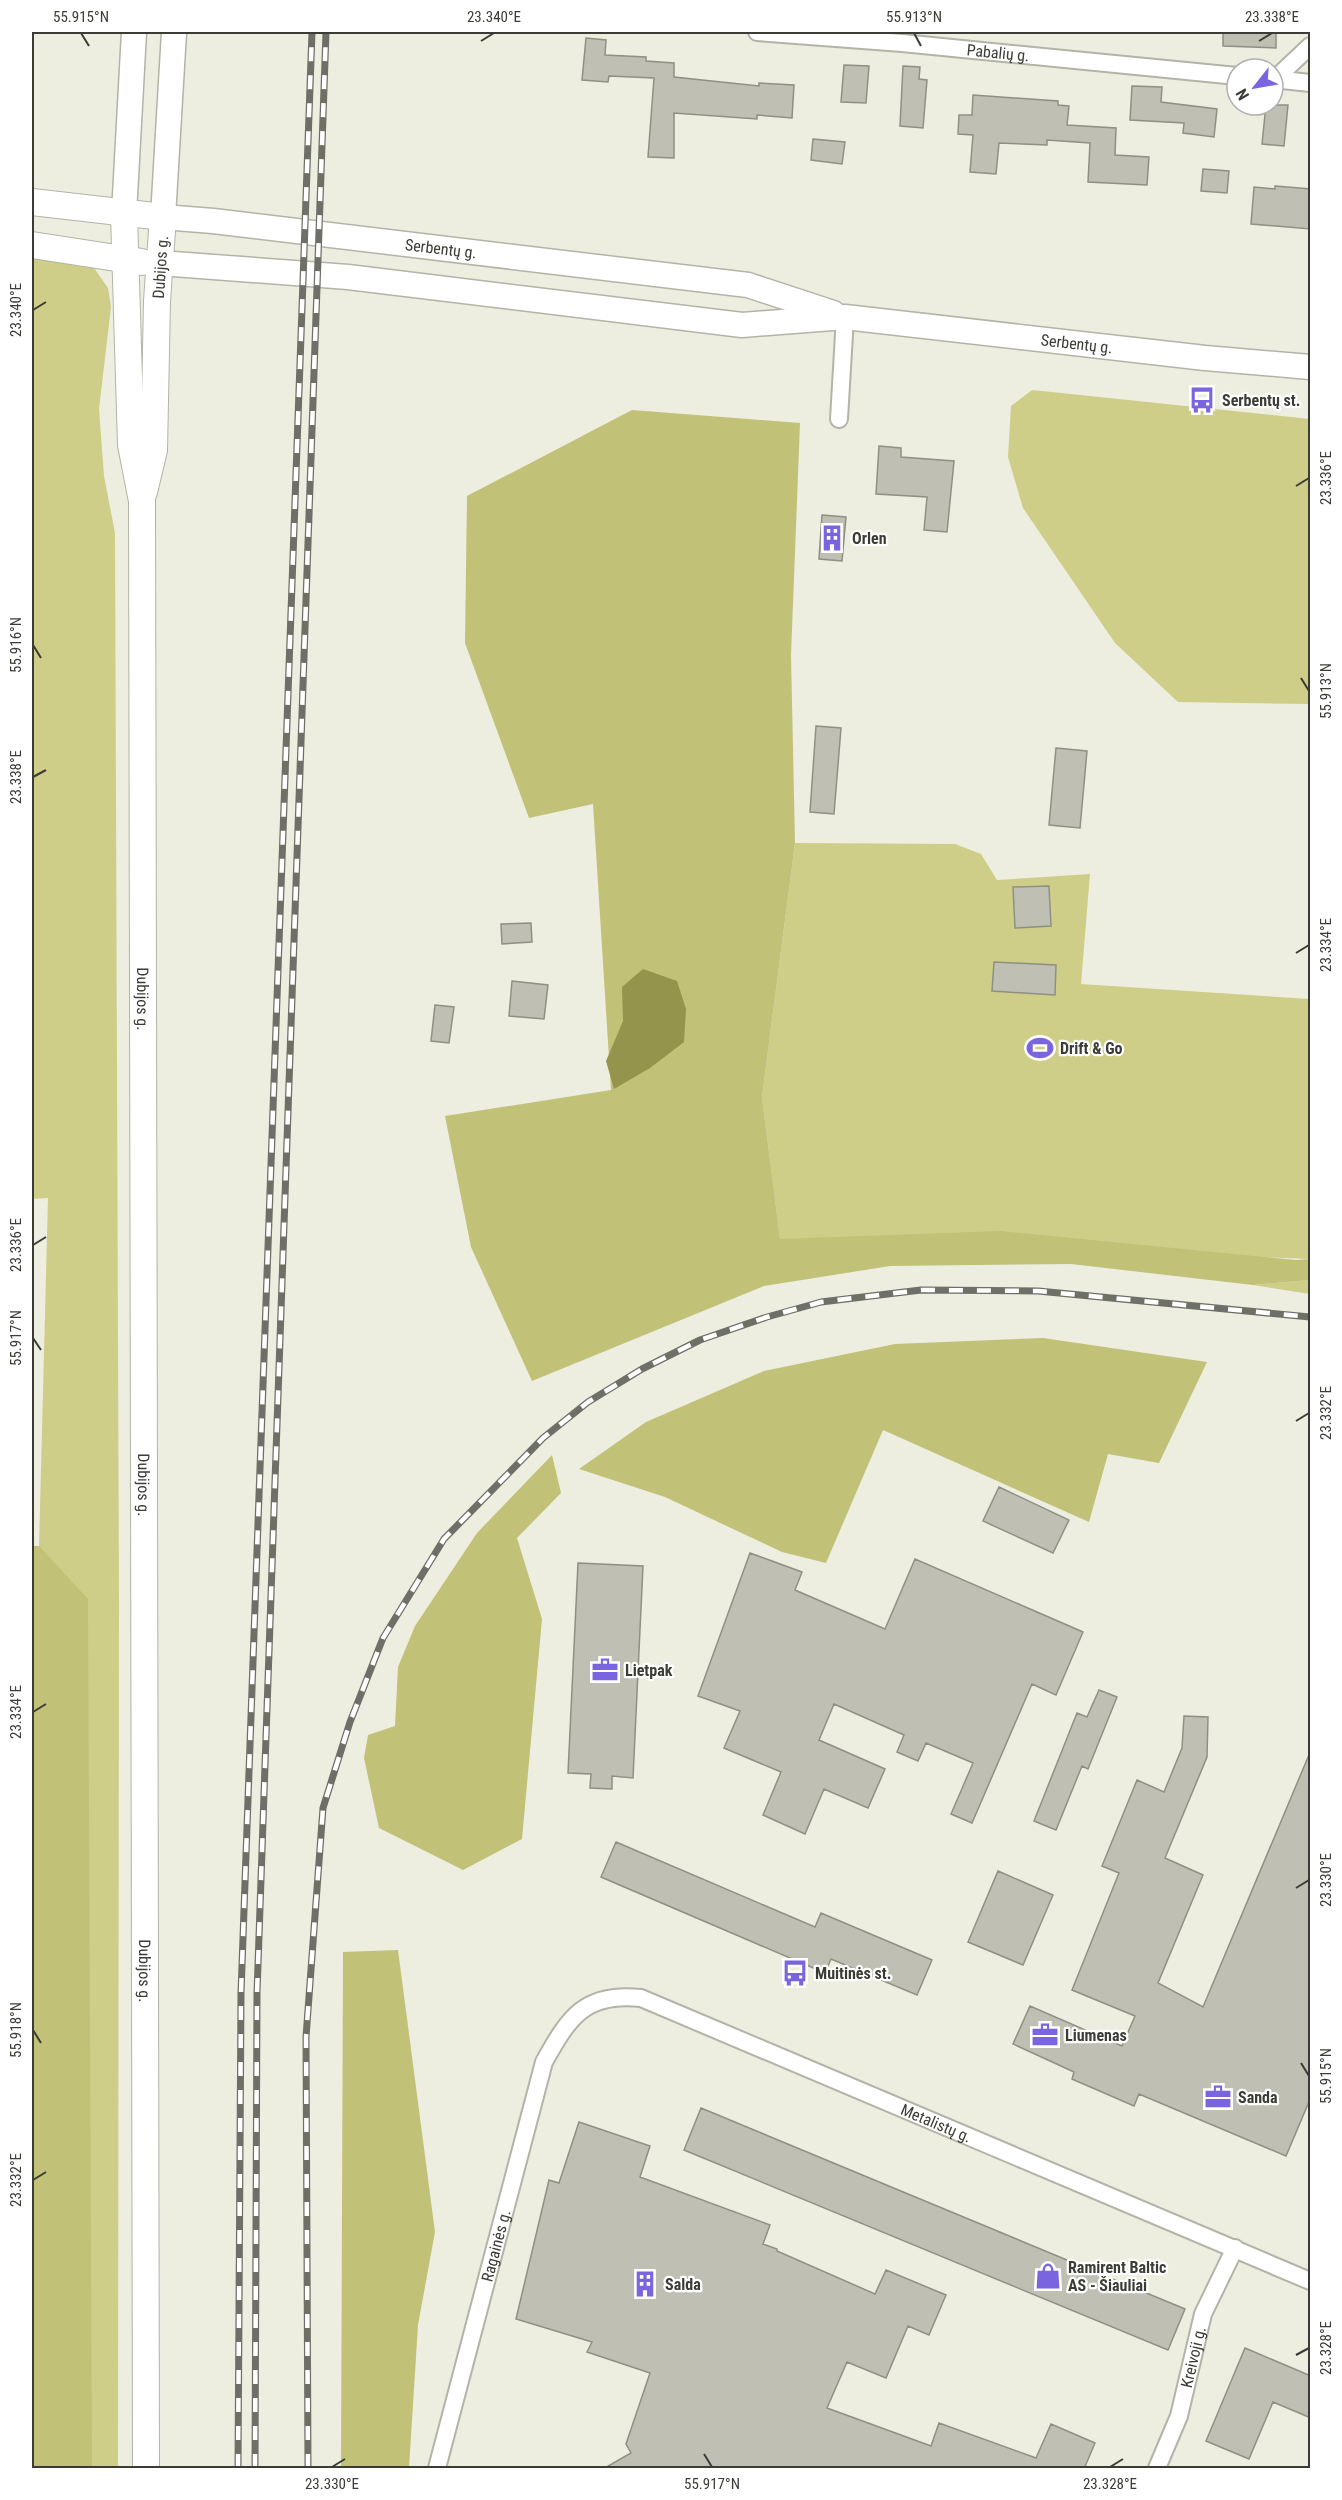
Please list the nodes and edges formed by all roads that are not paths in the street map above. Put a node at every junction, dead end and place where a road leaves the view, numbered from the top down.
1 (134, 32) edge
2 (174, 32) edge
3 (757, 32) edge
4 (903, 37) edge
5 (1311, 46) edge
6 (1285, 69) edge
7 (1225, 75) edge
8 (1285, 80) edge
9 (1311, 83) edge
10 (32, 202) edge
11 (124, 214) junction
12 (163, 217) junction
13 (32, 245) edge
14 (124, 260) junction
15 (160, 264) junction
16 (845, 317) junction
17 (1311, 367) edge
18 (839, 419) dead end
19 (142, 501) junction
20 (564, 2026) joint
21 (1235, 2248) junction
22 (1311, 2281) edge
23 (146, 2469) edge
24 (437, 2469) edge
25 (1157, 2469) edge

1 - 11 main road, Dubijos g.
2 - 12 main road, Dubijos g.
3 - 4 street, Pabalių g.
4 - 7 street, Pabalių g.
5 - 6 street
8 - 9 street
10 - 11 main road, Serbentų g.
11 - 12 main road, Serbentų g.
11 - 14 main road, Dubijos g.
12 - 15 main road, Dubijos g.
12 - 16 main road, Serbentų g.
13 - 14 main road, Serbentų g.
14 - 15 main road, Serbentų g.
14 - 19 main road, Dubijos g.
15 - 16 main road, Serbentų g.
15 - 19 main road, Dubijos g.
16 - 17 main road, Serbentų g.
16 - 18 street
19 - 23 main road, Dubijos g.
20 - 21 street, Metalistų g.
20 - 24 street, Ragainės g.
21 - 22 street, Metalistų g.
21 - 25 street, Kreivoji g.

